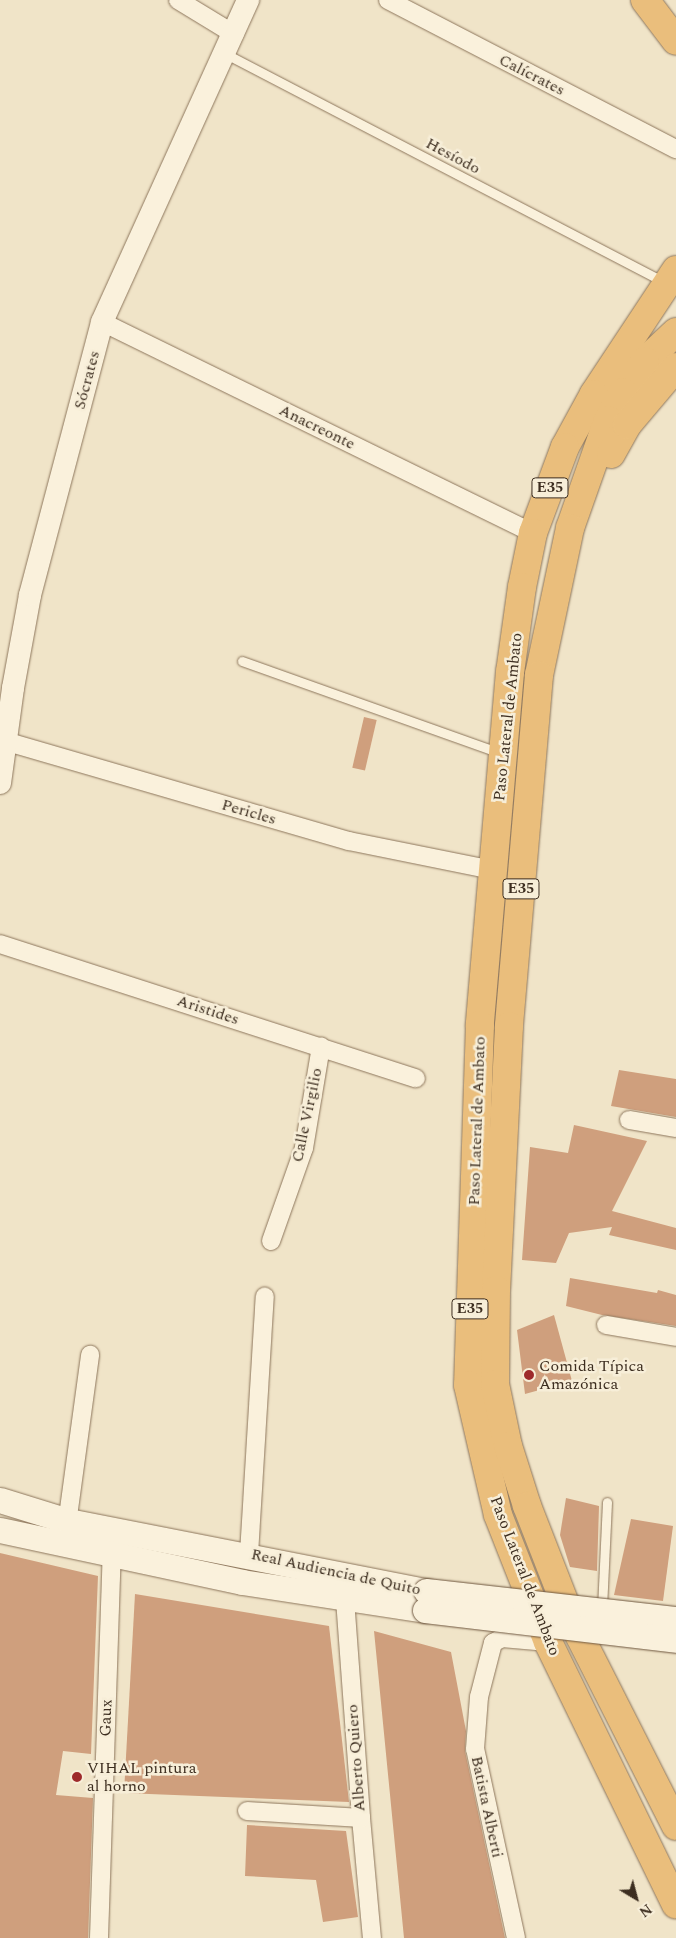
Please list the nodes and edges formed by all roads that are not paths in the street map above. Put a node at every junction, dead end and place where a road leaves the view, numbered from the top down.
1 (178, 0) edge
2 (248, 0) edge
3 (388, 0) edge
4 (645, 0) edge
5 (676, 41) edge
6 (230, 44) junction
7 (676, 149) edge
8 (673, 284) edge
9 (102, 322) junction
10 (676, 332) edge
11 (676, 367) edge
12 (570, 528) junction
13 (533, 533) junction
14 (242, 661) dead end
15 (6, 686) edge
16 (8, 742) junction
17 (503, 754) junction
18 (0, 783) edge
19 (493, 870) junction
20 (0, 944) edge
21 (321, 1046) junction
22 (416, 1078) dead end
23 (629, 1120) dead end
24 (676, 1128) edge
25 (271, 1241) dead end
26 (265, 1296) dead end
27 (606, 1325) dead end
28 (676, 1337) edge
29 (90, 1355) dead end
30 (0, 1500) edge
31 (607, 1502) dead end
32 (0, 1530) edge
33 (66, 1532) junction
34 (112, 1541) junction
35 (249, 1554) junction
36 (347, 1588) junction
37 (425, 1600) junction
38 (676, 1619) edge
39 (676, 1640) edge
40 (548, 1642) junction
41 (596, 1649) junction
42 (247, 1811) dead end
43 (360, 1818) junction
44 (676, 1826) edge
45 (676, 1906) edge
46 (99, 1938) edge
47 (372, 1938) edge
48 (516, 1938) edge

1 - 6 street
2 - 6 street, Sócrates
3 - 7 street, Calícrates
4 - 5 highway
6 - 8 lane, Hesíodo
6 - 9 street, Sócrates
8 - 13 highway, Paso Lateral de Ambato / E35
9 - 13 street, Anacreonte
9 - 15 street, Sócrates
10 - 12 highway
11 - 12 highway
12 - 41 highway, Paso Lateral de Ambato / E35
13 - 17 highway, Paso Lateral de Ambato / E35
14 - 17 lane
15 - 16 street, Sócrates
16 - 18 street, Sócrates
16 - 19 street, Pericles
17 - 19 highway, Paso Lateral de Ambato / E35
19 - 40 highway, Paso Lateral de Ambato / E35
20 - 21 street, Aristides
21 - 22 street, Aristides
21 - 25 street, Calle Virgilio
23 - 24 street
26 - 35 street
27 - 28 street
29 - 33 street
30 - 33 main road, Real Audiencia de Quito
31 - 41 lane
32 - 33 main road, Real Audiencia de Quito
33 - 34 main road, Real Audiencia de Quito
34 - 35 main road, Real Audiencia de Quito
34 - 36 main road, Real Audiencia de Quito
34 - 46 street, Gaux
35 - 36 main road, Real Audiencia de Quito
36 - 37 main road, Real Audiencia de Quito
36 - 43 street, Alberto Quiero
37 - 38 main road, Real Audiencia de Quito, bridge
37 - 39 main road, Real Audiencia de Quito, bridge
40 - 45 highway, Paso Lateral de Ambato / E35
40 - 48 street, Batista Alberti
41 - 44 highway, Paso Lateral de Ambato / E35
42 - 43 street
43 - 47 street, Alberto Quiero

